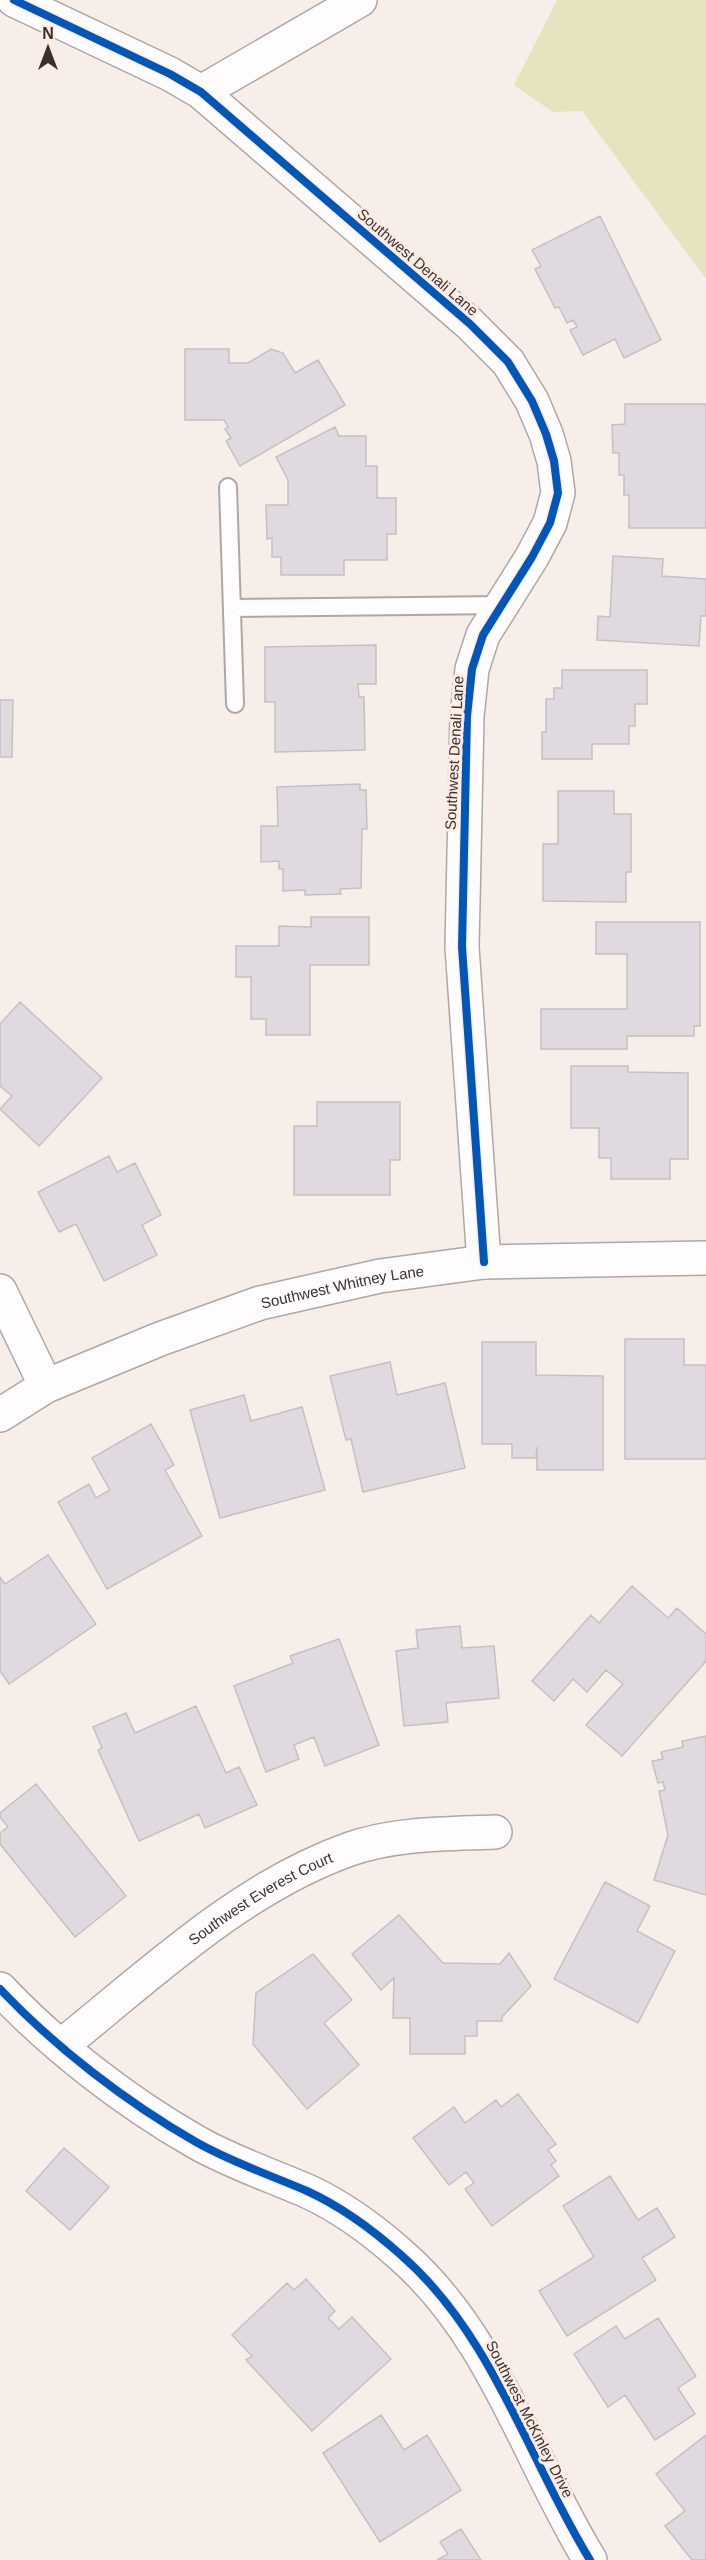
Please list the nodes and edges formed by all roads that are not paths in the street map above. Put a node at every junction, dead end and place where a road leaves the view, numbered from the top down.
1 (14, 0) edge
2 (360, 0) edge
3 (201, 92) junction
4 (228, 487) dead end
5 (503, 604) junction
6 (232, 608) junction
7 (235, 704) dead end
8 (706, 1258) edge
9 (484, 1262) junction
10 (0, 1291) edge
11 (45, 1386) junction
12 (0, 1415) edge
13 (495, 1832) dead end
14 (0, 1989) edge
15 (61, 2046) junction
16 (590, 2560) edge

1 - 3 street, Southwest Denali Lane
2 - 3 street
3 - 5 street, Southwest Denali Lane
4 - 6 lane
5 - 6 lane
5 - 9 street, Southwest Denali Lane
6 - 7 lane
8 - 9 street, Southwest Whitney Lane
9 - 11 street, Southwest Whitney Lane
10 - 11 street
11 - 12 street, Southwest Whitney Lane
13 - 15 street, Southwest Everest Court
14 - 15 street, Southwest McKinley Drive
15 - 16 street, Southwest McKinley Drive

